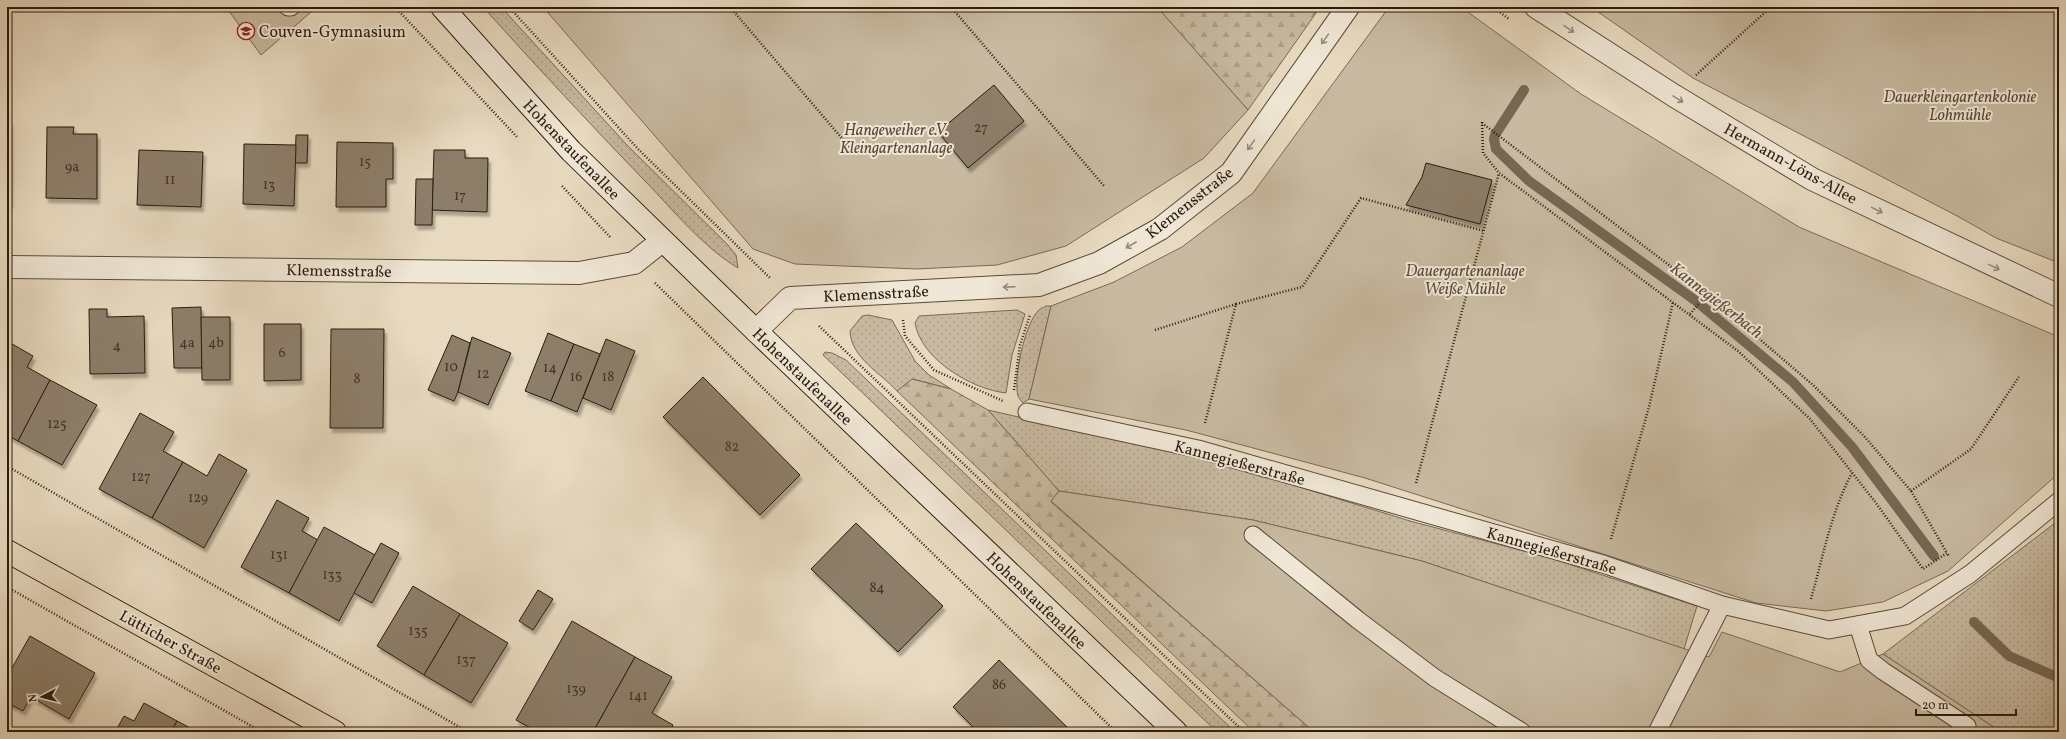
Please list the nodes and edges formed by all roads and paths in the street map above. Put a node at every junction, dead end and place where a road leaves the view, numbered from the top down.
1 (395, 7) edge
2 (442, 7) edge
3 (509, 7) edge
4 (730, 7) edge
5 (951, 7) edge
6 (1348, 7) edge
7 (1536, 7) edge
8 (1771, 7) edge
9 (1673, 95) junction
10 (520, 141) dead end
11 (851, 149) dead end
12 (1498, 173) junction
13 (558, 181) dead end
14 (1104, 186) dead end
15 (1484, 231) junction
16 (662, 241) junction
17 (634, 263) junction
18 (7, 267) edge
19 (1039, 286) junction
20 (901, 291) junction
21 (1707, 294) junction
22 (2059, 296) edge
23 (790, 298) junction
24 (1673, 302) junction
25 (1236, 304) junction
26 (1690, 314) junction
27 (1155, 330) dead end
28 (756, 331) junction
29 (2019, 377) dead end
30 (1019, 409) junction
31 (1198, 449) junction
32 (7, 466) edge
33 (1852, 473) junction
34 (1911, 491) junction
35 (2059, 501) edge
36 (1409, 510) junction
37 (1253, 535) dead end
38 (7, 551) edge
39 (1947, 553) junction
40 (1603, 564) junction
41 (1965, 576) junction
42 (7, 587) edge
43 (1722, 605) junction
44 (1858, 625) junction
45 (1820, 628) junction
46 (262, 732) edge
47 (335, 732) edge
48 (468, 732) edge
49 (1116, 732) edge
50 (1176, 732) edge
51 (1244, 732) edge
52 (1522, 732) edge
53 (1657, 732) edge
54 (1963, 732) edge

1 - 10 path
2 - 16 street, Hohenstaufenallee
3 - 23 path
4 - 11 path
5 - 14 path
6 -> 19 street, Klemensstraße
7 -> 9 street, Hermann-Löns-Allee
8 - 9 path
9 -> 22 street, Hermann-Löns-Allee
12 - 15 path
12 - 21 path
12 - 24 path
13 - 17 path
15 - 25 path
15 - 36 path
16 - 17 street, Klemensstraße
16 - 28 street, Hohenstaufenallee
17 - 18 street, Klemensstraße
17 - 49 path
19 -> 20 street, Klemensstraße
19 - 30 path
20 - 23 street, Klemensstraße
20 - 30 path
21 - 26 path
21 - 34 path
23 - 28 street
23 - 51 path
24 - 26 path
24 - 40 path
25 - 27 path
25 - 31 path
26 - 33 path
28 - 50 street, Hohenstaufenallee
29 - 34 path
30 - 31 lane, Kannegießerstraße
31 - 36 lane, Kannegießerstraße
32 - 48 path
33 - 39 path
33 - 45 path
34 - 39 path
35 - 41 lane, Kannegießerstraße
36 - 40 lane, Kannegießerstraße
37 - 52 lane
38 - 47 main road, Lütticher Straße
39 - 41 path
40 - 43 lane, Kannegießerstraße
41 - 44 lane, Kannegießerstraße
42 - 46 path
43 - 45 lane, Kannegießerstraße
43 - 53 lane
44 - 45 lane, Kannegießerstraße
44 - 54 lane

